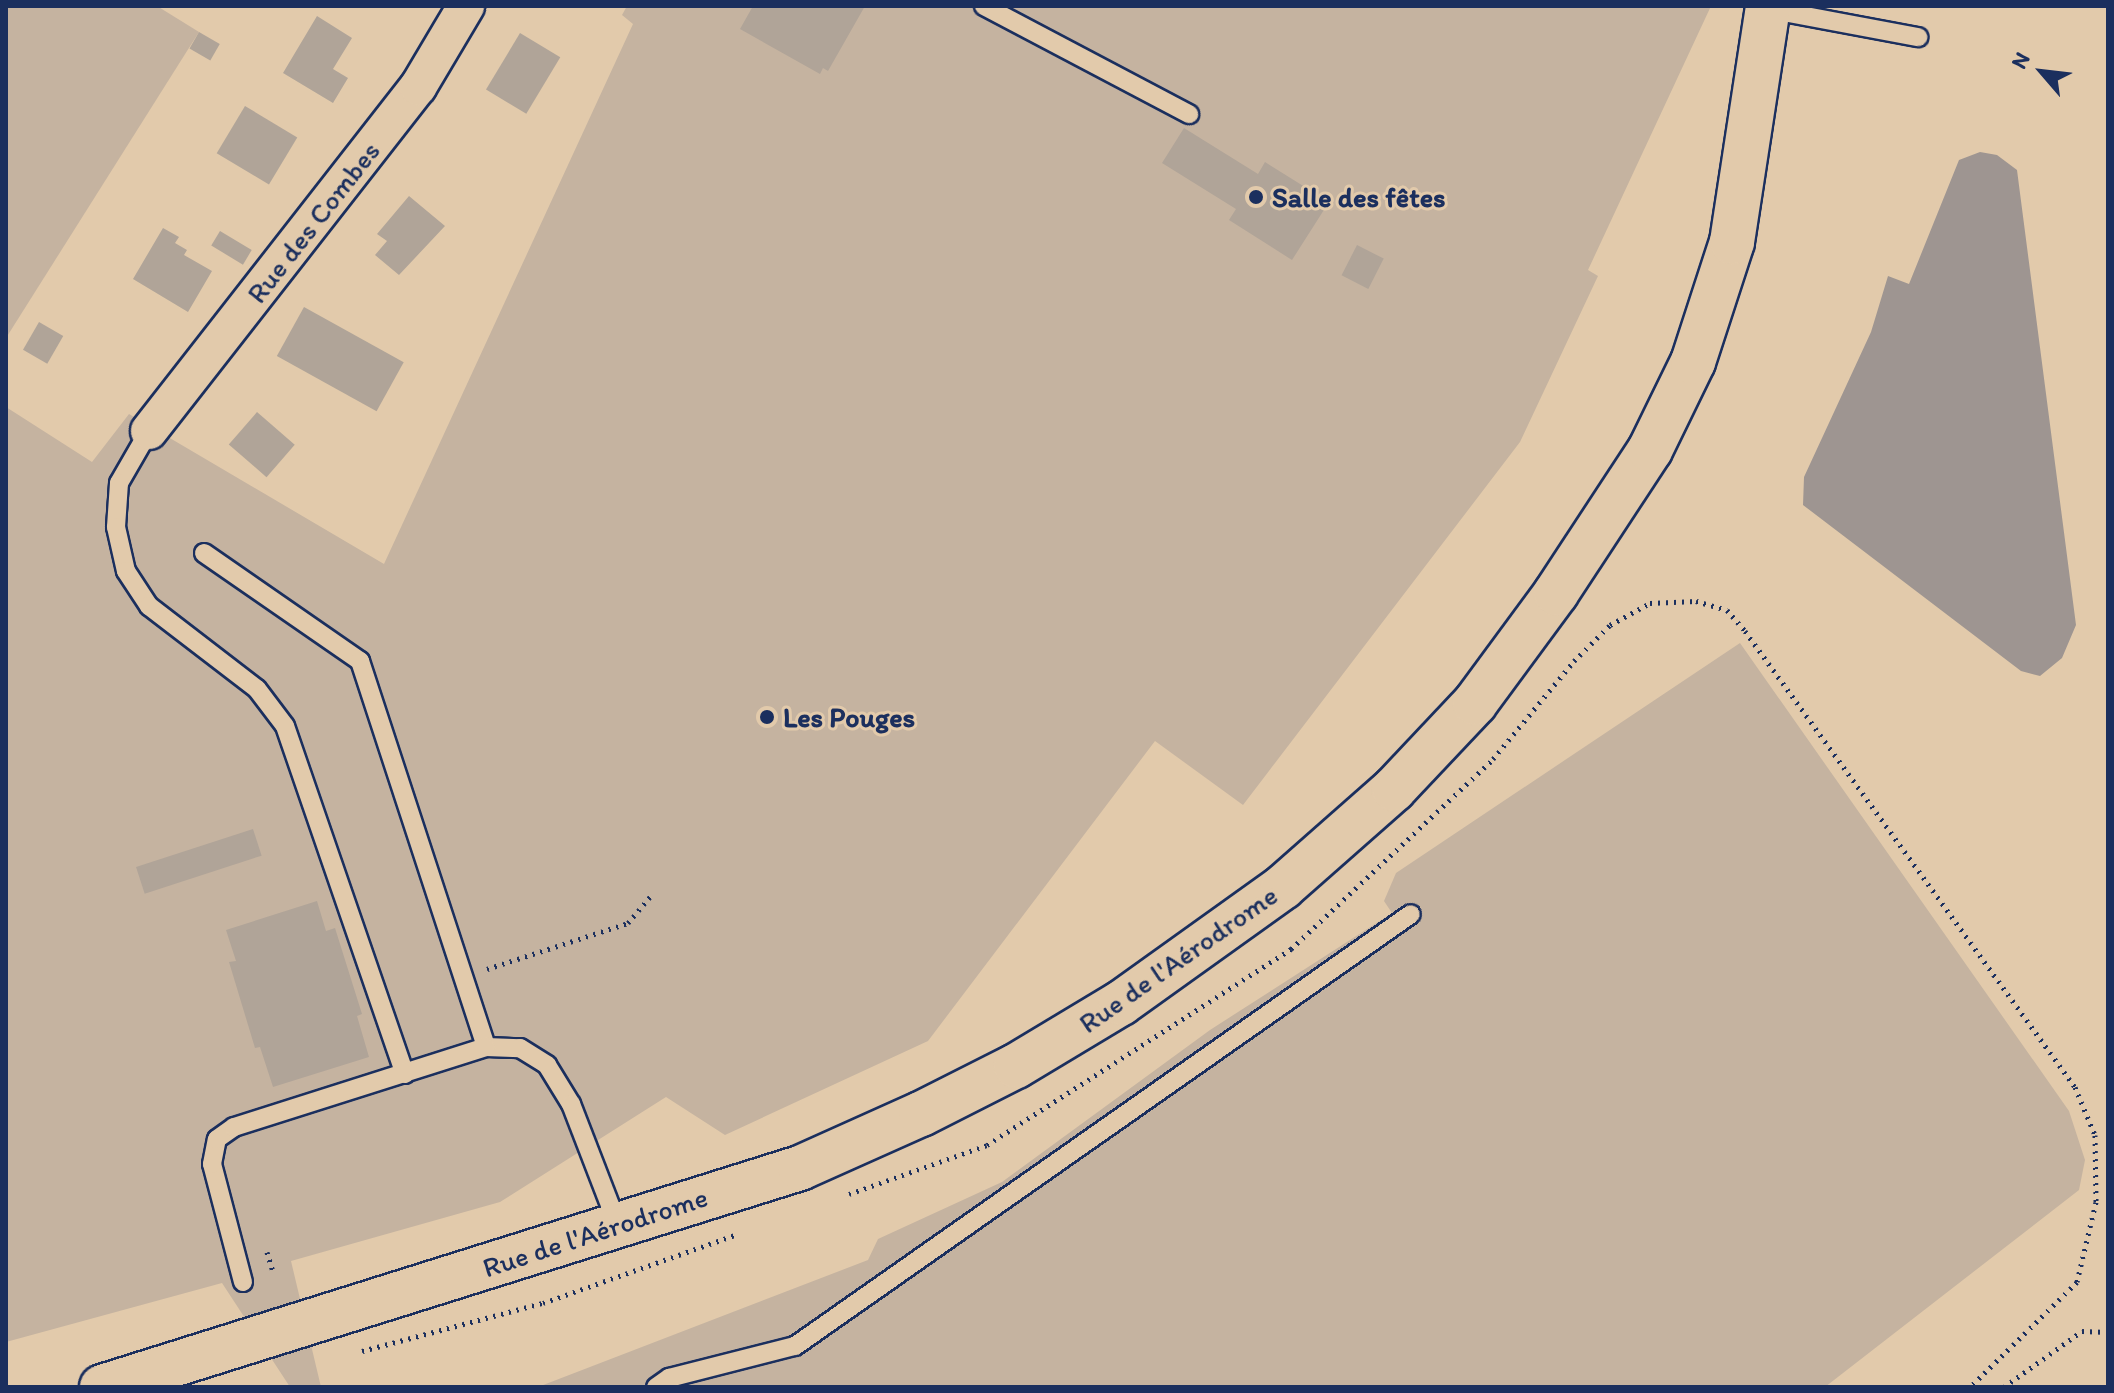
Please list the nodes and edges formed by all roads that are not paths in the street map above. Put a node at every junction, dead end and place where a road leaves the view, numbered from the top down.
1 (466, 6) edge
2 (984, 6) edge
3 (1768, 8) edge
4 (1918, 37) dead end
5 (1189, 114) dead end
6 (149, 431) joint
7 (204, 553) dead end
8 (1411, 914) dead end
9 (486, 1047) junction
10 (405, 1074) junction
11 (618, 1226) junction
12 (243, 1282) dead end
13 (102, 1387) edge
14 (656, 1387) edge

1 - 6 street, Rue des Combes
2 - 5 lane
3 - 4 lane
3 - 11 street, Rue de l'Aérodrome
6 - 10 lane
7 - 9 lane
8 - 14 lane
9 - 10 lane
9 - 11 lane
10 - 12 lane
11 - 13 street, Rue de l'Aérodrome

